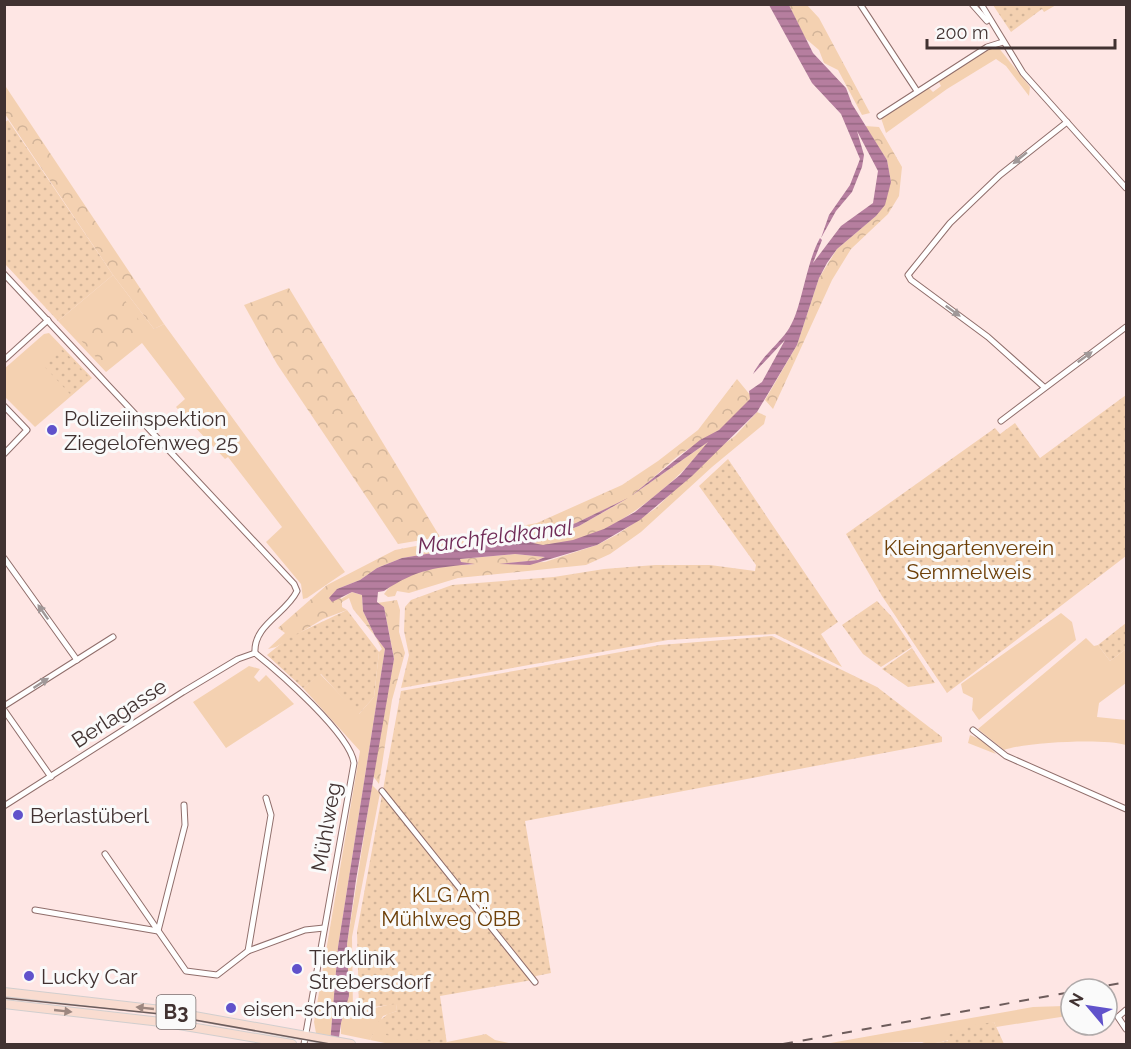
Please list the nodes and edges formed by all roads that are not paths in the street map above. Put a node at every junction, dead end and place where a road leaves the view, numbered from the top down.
1 (860, 4) edge
2 (972, 4) edge
3 (981, 4) edge
4 (993, 27) junction
5 (1002, 42) junction
6 (917, 90) junction
7 (880, 116) dead end
8 (1067, 122) junction
9 (1126, 175) edge
10 (1119, 180) junction
11 (1126, 188) edge
12 (4, 274) edge
13 (48, 320) junction
14 (1126, 327) edge
15 (4, 360) edge
16 (1044, 387) junction
17 (4, 406) edge
18 (1001, 421) dead end
19 (4, 454) edge
20 (4, 558) edge
21 (113, 637) dead end
22 (255, 653) junction
23 (77, 660) junction
24 (4, 706) edge
25 (4, 710) edge
26 (974, 730) dead end
27 (51, 777) junction
28 (381, 791) dead end
29 (266, 798) dead end
30 (184, 805) dead end
31 (4, 806) edge
32 (1126, 809) edge
33 (105, 854) dead end
34 (35, 910) dead end
35 (324, 928) junction
36 (158, 931) junction
37 (248, 951) junction
38 (535, 982) dead end
39 (4, 992) edge
40 (4, 1004) edge
41 (1126, 1010) edge
42 (1126, 1029) edge
43 (305, 1040) edge
44 (292, 1044) edge
45 (349, 1044) edge

1 - 6 street
2 - 4 street
3 - 4 street
4 - 5 street
5 - 6 street
5 - 8 street
6 - 7 street
8 - 10 street
8 -> 16 street
9 - 10 street
10 - 11 street
12 - 13 street
13 - 15 street
13 - 22 street
16 -> 14 street
16 - 18 street
17 - 19 street
23 -> 20 street
21 - 23 street
22 - 27 street, Berlagasse
22 - 35 street, Mühlweg
24 -> 23 street
25 - 27 street
26 - 32 street
27 - 31 street, Berlagasse
28 - 38 street
29 - 37 street
30 - 36 street
33 - 36 street
34 - 36 street
35 - 37 street
35 - 43 street, Mühlweg
36 - 37 street
43 -> 39 main road, B3
40 -> 44 main road, B3
41 - 42 street
43 - 45 main road, B3

